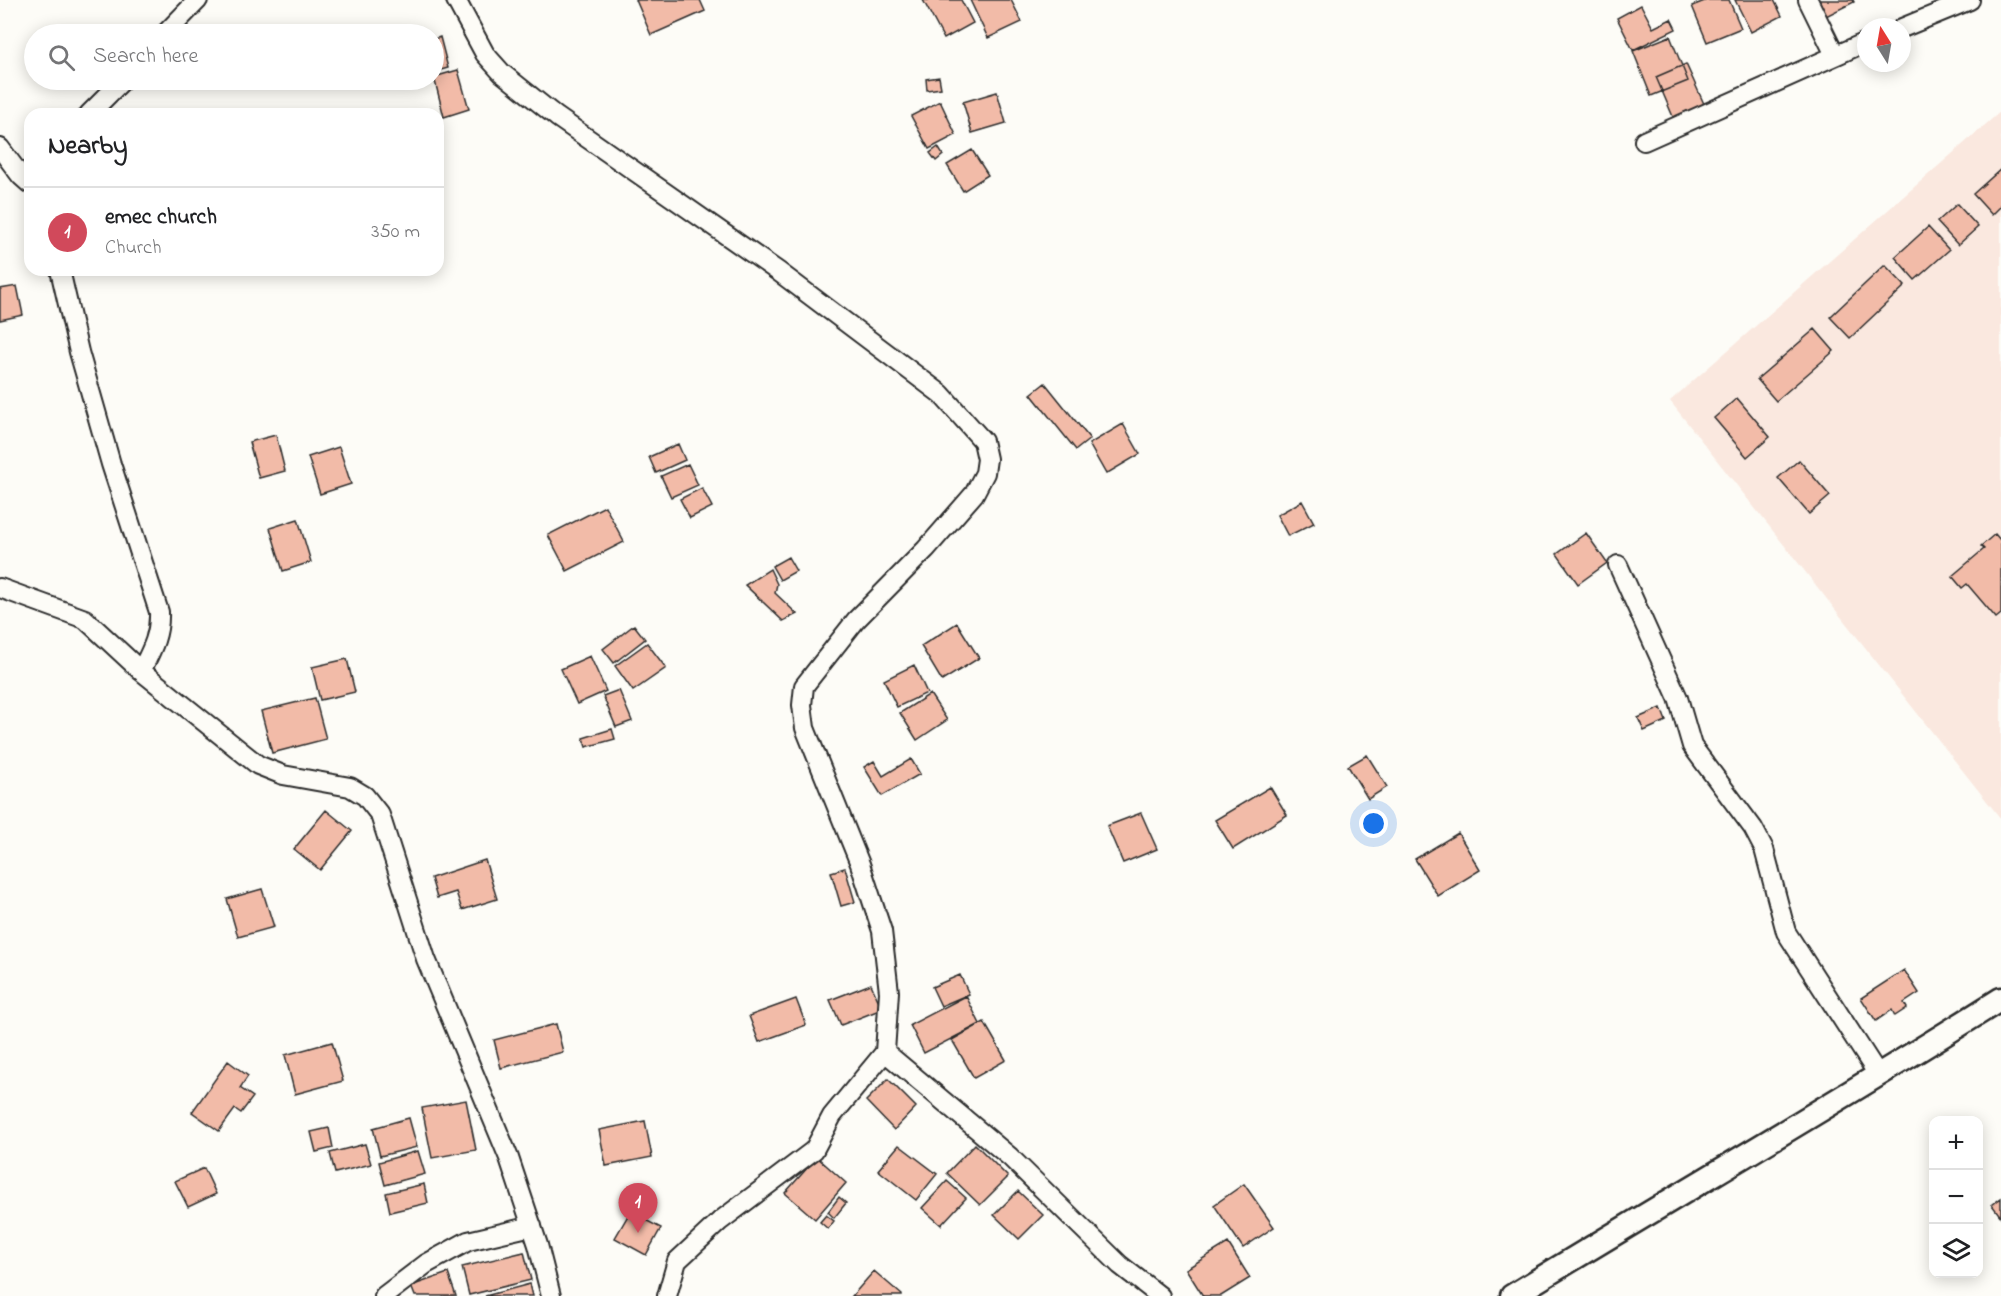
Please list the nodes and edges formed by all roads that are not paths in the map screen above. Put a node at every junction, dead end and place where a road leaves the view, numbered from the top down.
1 (198, 0) edge
2 (456, 0) edge
3 (1808, 0) edge
4 (1970, 0) edge
5 (175, 24) edge
6 (1911, 24) edge
7 (1857, 46) edge
8 (1835, 55) junction
9 (113, 90) edge
10 (95, 108) edge
11 (1644, 141) dead end
12 (0, 148) edge
13 (24, 177) edge
14 (61, 276) edge
15 (1618, 565) dead end
16 (0, 588) edge
17 (141, 671) junction
18 (2001, 999) edge
19 (885, 1052) junction
20 (1879, 1076) junction
21 (532, 1226) junction
22 (384, 1296) edge
23 (551, 1296) edge
24 (667, 1296) edge
25 (1160, 1296) edge
26 (1512, 1296) edge

1 - 5 street
2 - 19 street
3 - 8 street
4 - 6 street
7 - 8 street
8 - 11 street
9 - 10 street
12 - 13 street
14 - 17 street
15 - 20 street
16 - 17 street
17 - 21 street
18 - 20 main road
19 - 24 street
19 - 25 street
20 - 26 main road
21 - 22 street
21 - 23 street

